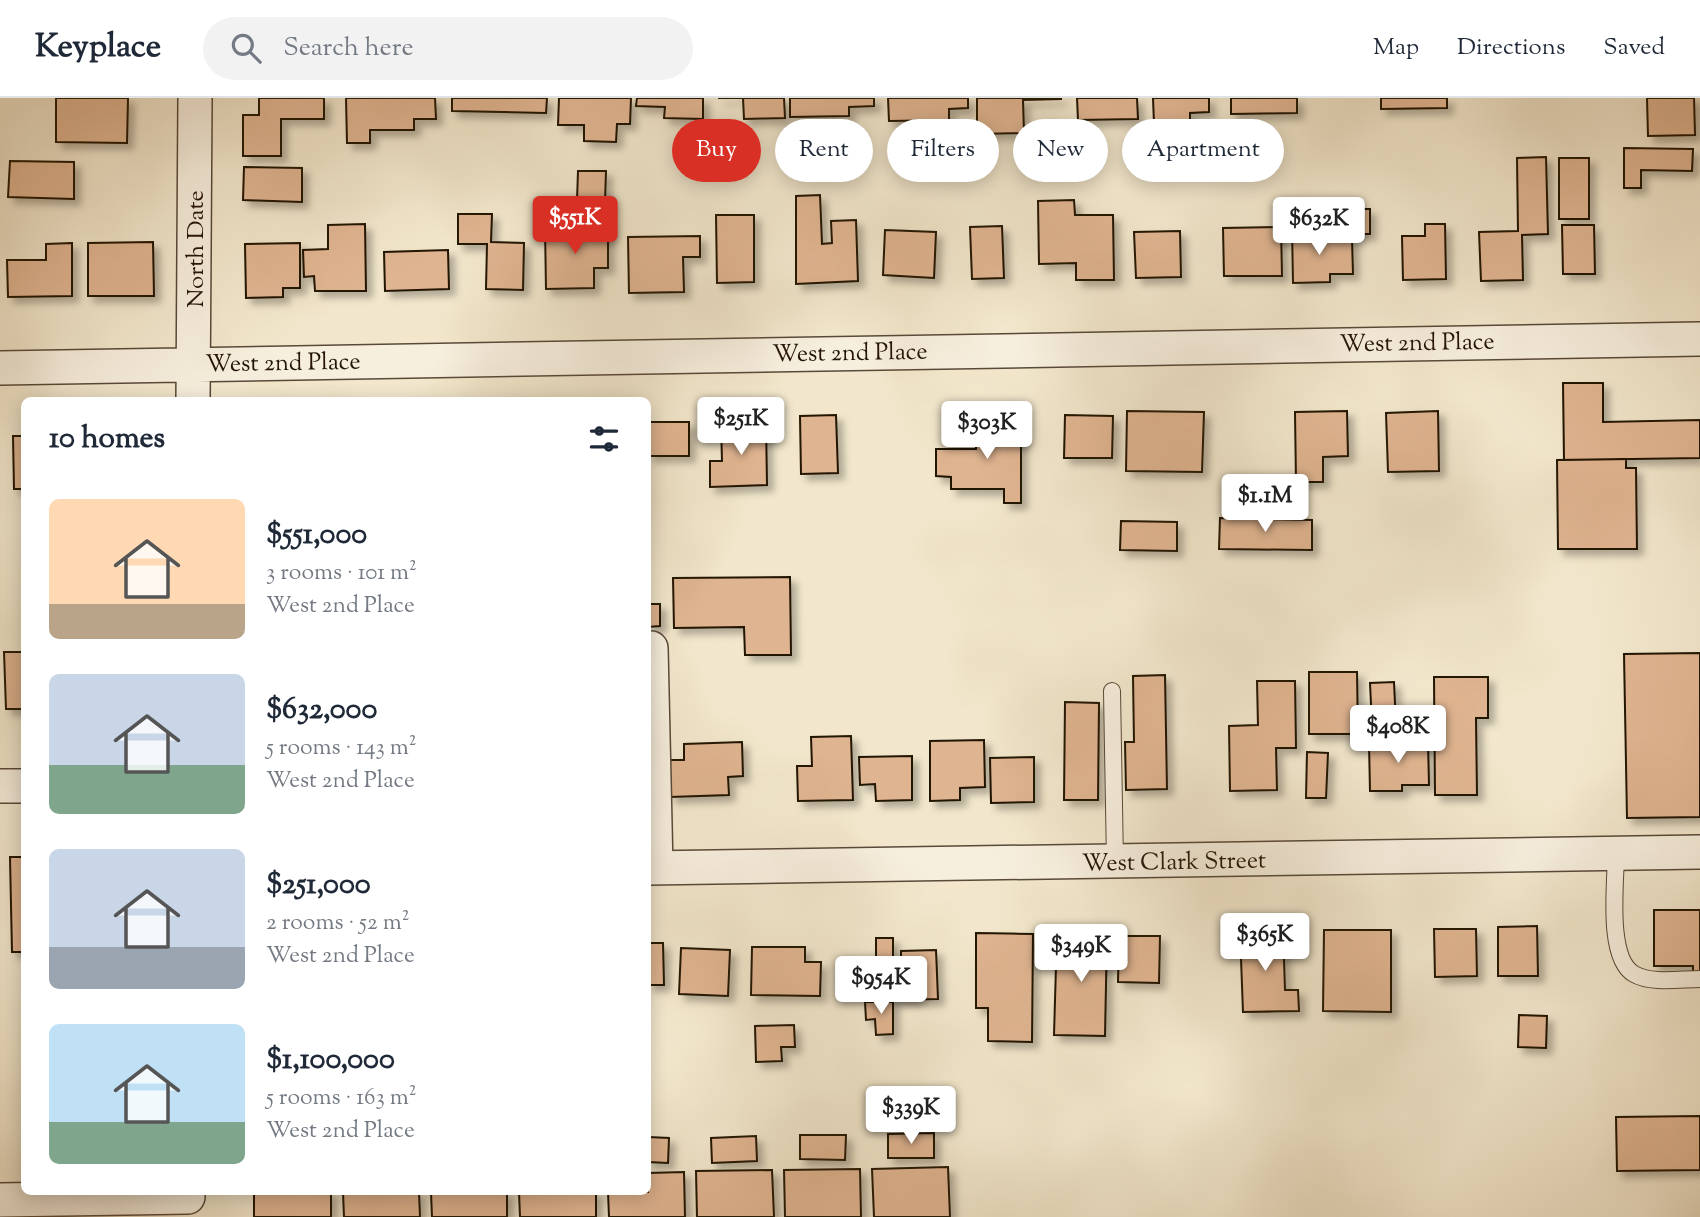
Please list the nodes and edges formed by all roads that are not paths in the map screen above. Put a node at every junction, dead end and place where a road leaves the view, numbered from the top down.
1 (195, 98) edge
2 (1700, 339) edge
3 (193, 364) junction
4 (0, 368) edge
5 (193, 397) edge
6 (651, 648) edge
7 (1112, 691) dead end
8 (0, 786) edge
9 (21, 786) edge
10 (1700, 852) edge
11 (1616, 853) junction
12 (1115, 862) junction
13 (652, 868) edge
14 (1700, 979) edge
15 (0, 1200) edge
16 (188, 1202) edge

1 - 3 street, North Date
2 - 3 street, West 2nd Place
3 - 4 street, West 2nd Place
3 - 5 street, North Date
6 - 13 street
7 - 12 lane
8 - 9 street
10 - 11 street, West Clark Street
11 - 12 street, West Clark Street
11 - 14 lane
12 - 13 street, West Clark Street
15 - 16 street

